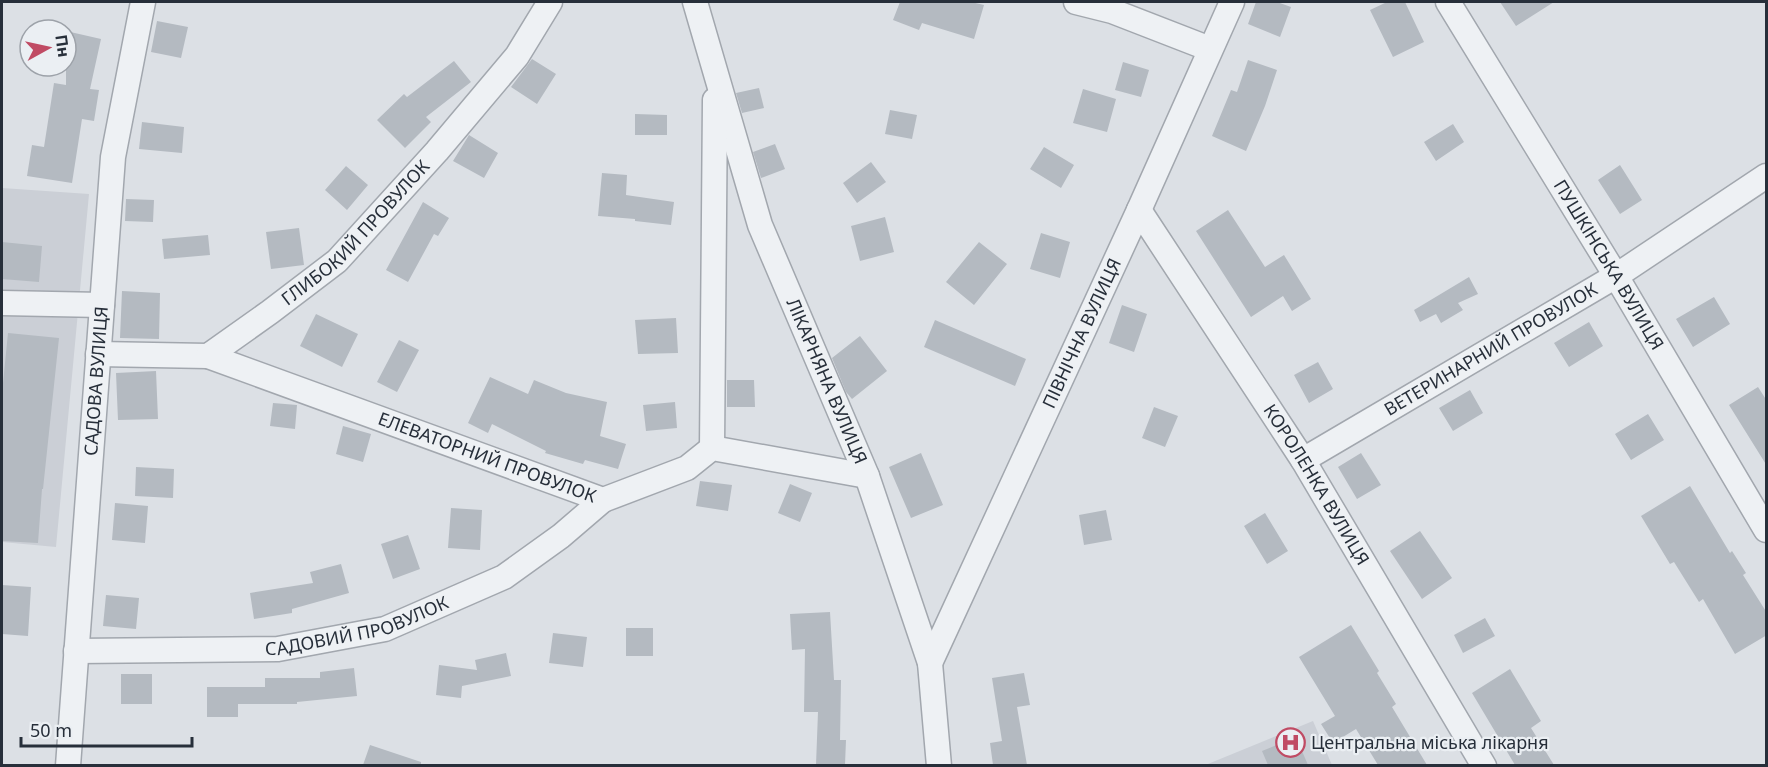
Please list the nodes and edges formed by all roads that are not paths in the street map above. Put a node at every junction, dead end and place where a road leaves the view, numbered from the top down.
1 (143, 2) edge
2 (550, 2) edge
3 (695, 2) edge
4 (1076, 2) edge
5 (1232, 2) edge
6 (1448, 2) edge
7 (1210, 49) junction
8 (715, 74) junction
9 (1767, 176) edge
10 (1139, 210) junction
11 (1616, 276) junction
12 (2, 303) edge
13 (102, 305) junction
14 (98, 354) junction
15 (208, 356) junction
16 (712, 448) junction
17 (1303, 460) junction
18 (867, 476) junction
19 (603, 500) junction
20 (1767, 530) edge
21 (76, 651) junction
22 (930, 663) junction
23 (68, 765) edge
24 (939, 765) edge
25 (1484, 765) edge

1 - 13 street, САДОВА ВУЛИЦЯ
2 - 15 street, ГЛИБОКИЙ ПРОВУЛОК
3 - 8 street, ЛІКАРНЯНА ВУЛИЦЯ
4 - 7 street
5 - 7 street, ПІВНІЧНА ВУЛИЦЯ
6 - 11 street, ПУШКІНСЬКА ВУЛИЦЯ
7 - 10 street, ПІВНІЧНА ВУЛИЦЯ
8 - 16 street
8 - 18 street, ЛІКАРНЯНА ВУЛИЦЯ
9 - 11 street, ВЕТЕРИНАРНИЙ ПРОВУЛОК
10 - 17 street, КОРОЛЕНКА ВУЛИЦЯ
10 - 22 street, ПІВНІЧНА ВУЛИЦЯ
11 - 17 street, ВЕТЕРИНАРНИЙ ПРОВУЛОК
11 - 20 street, ПУШКІНСЬКА ВУЛИЦЯ
12 - 13 street
13 - 14 street, САДОВА ВУЛИЦЯ
14 - 15 street
14 - 21 street, САДОВА ВУЛИЦЯ
15 - 19 street, ЕЛЕВАТОРНИЙ ПРОВУЛОК
16 - 18 street
16 - 19 street, ЕЛЕВАТОРНИЙ ПРОВУЛОК
17 - 25 street, КОРОЛЕНКА ВУЛИЦЯ
18 - 22 street, ЛІКАРНЯНА ВУЛИЦЯ
19 - 21 street, САДОВИЙ ПРОВУЛОК
21 - 23 street, САДОВА ВУЛИЦЯ
22 - 24 street, ЛІКАРНЯНА ВУЛИЦЯ

